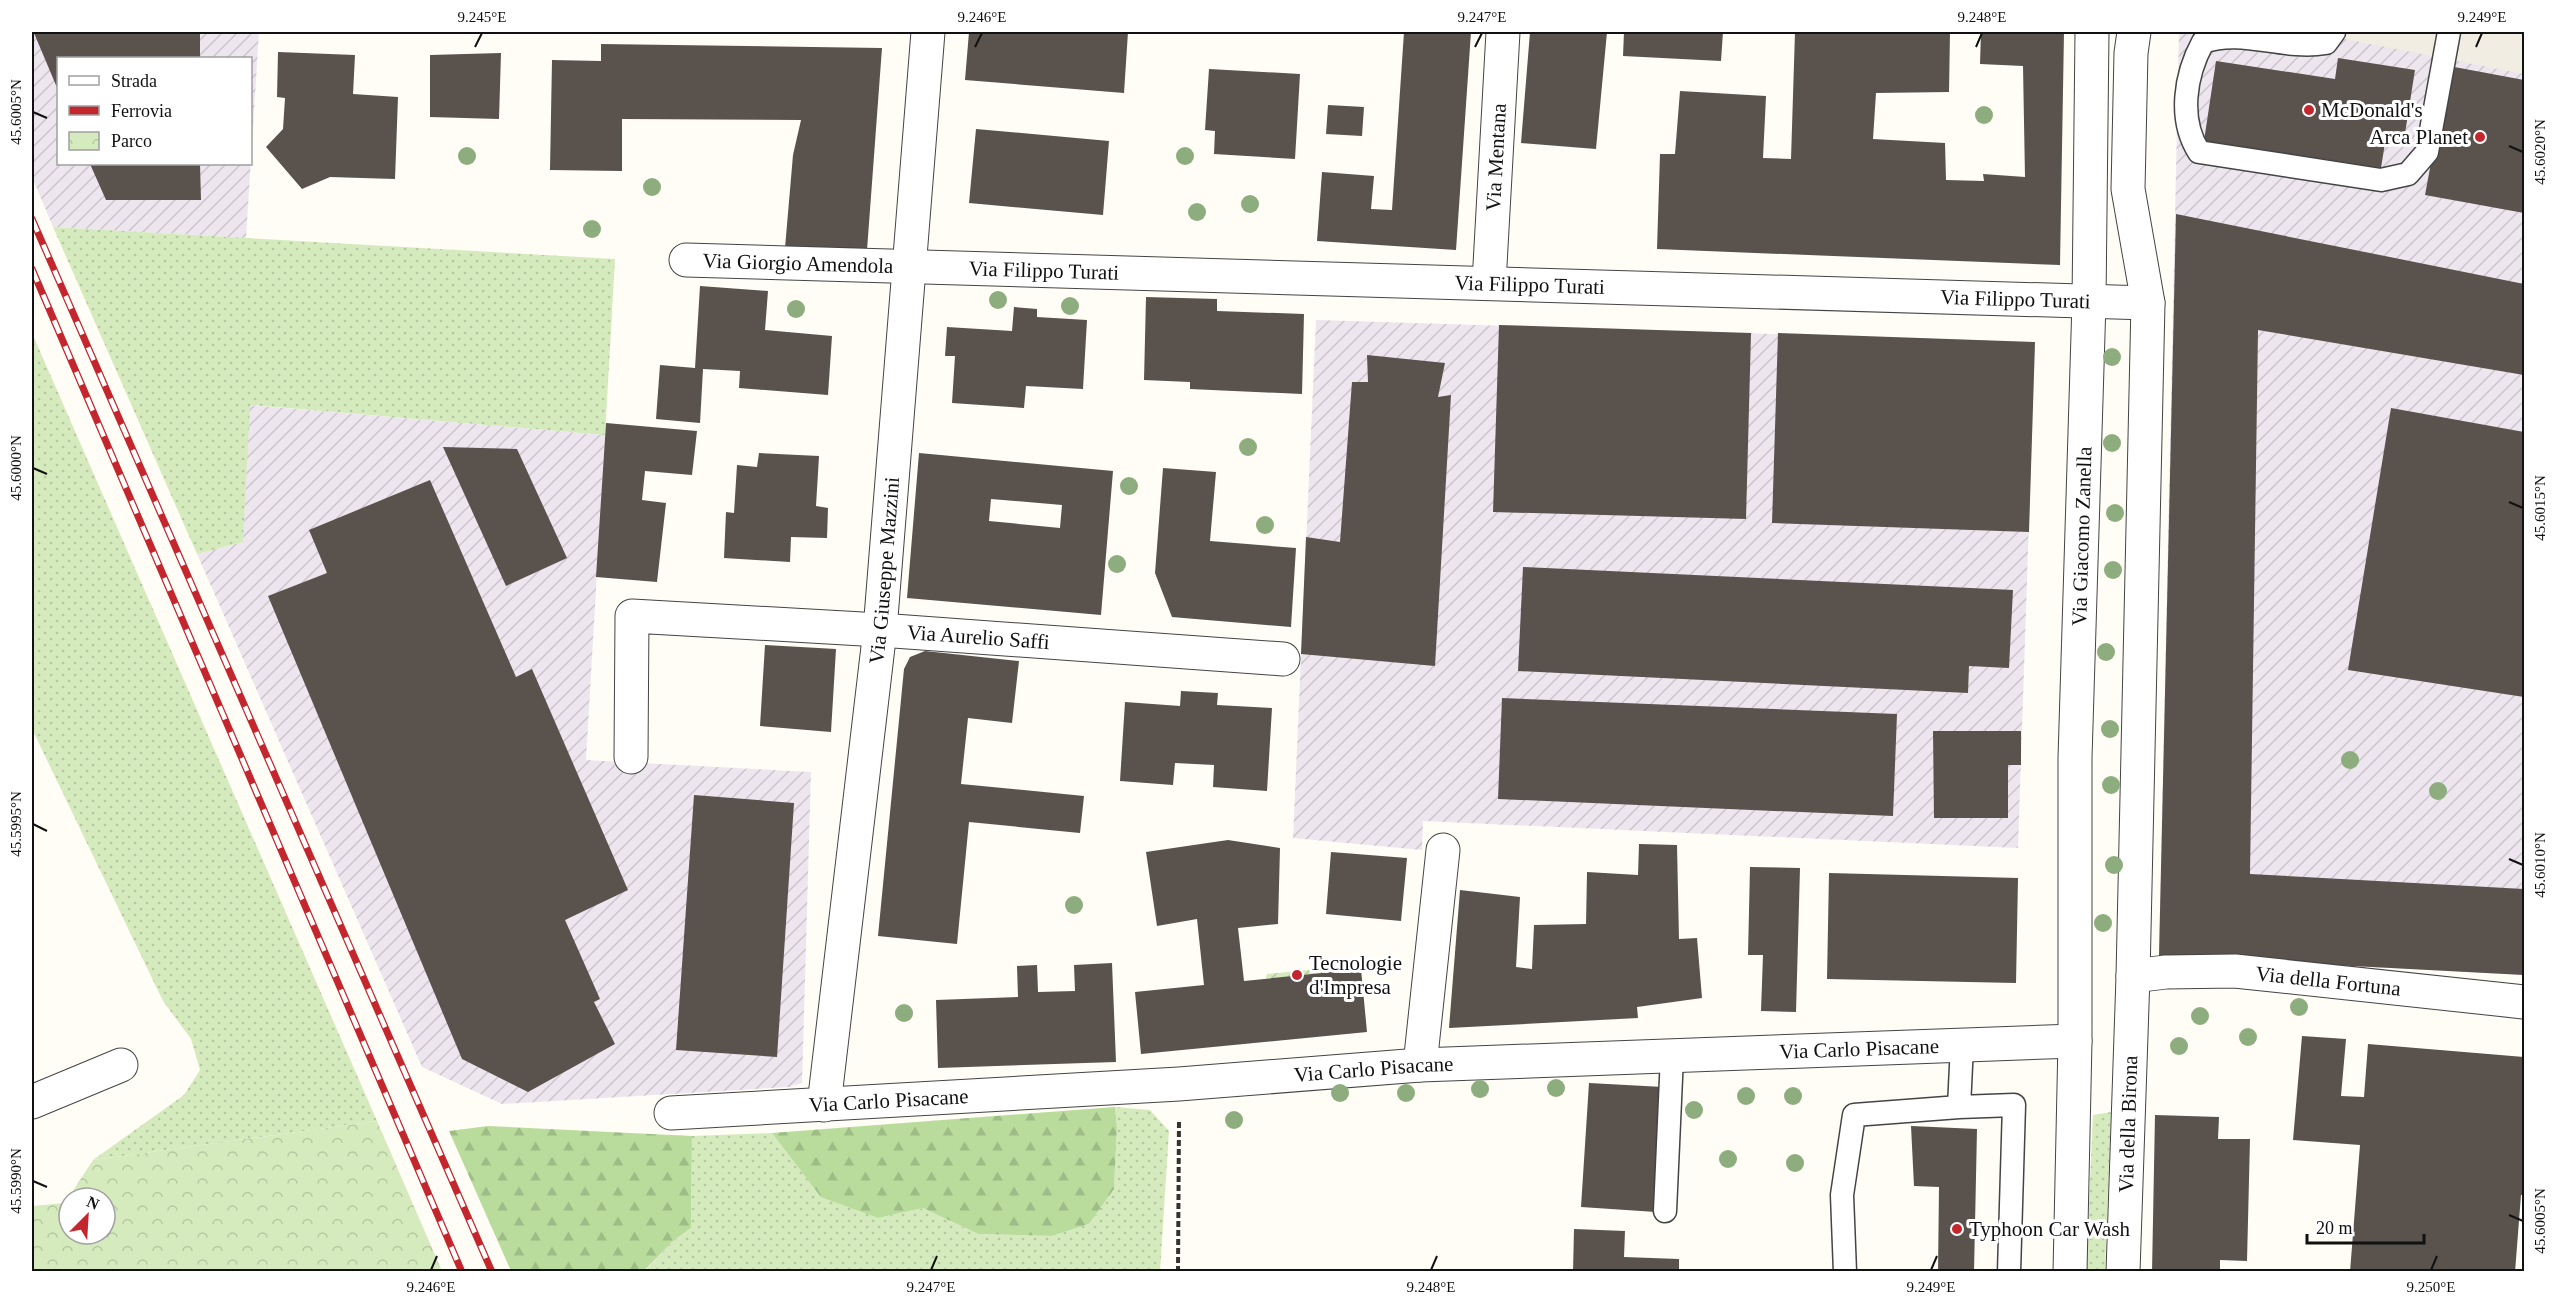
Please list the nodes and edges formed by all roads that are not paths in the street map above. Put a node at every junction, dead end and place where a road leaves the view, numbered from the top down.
1 (928, 32) edge
2 (1503, 32) edge
3 (2092, 32) edge
4 (2134, 32) edge
5 (2334, 32) edge
6 (2449, 32) edge
7 (686, 260) dead end
8 (910, 268) junction
9 (1489, 283) junction
10 (2089, 302) junction
11 (2148, 303) junction
12 (880, 630) junction
13 (1283, 659) dead end
14 (631, 757) dead end
15 (1443, 850) dead end
16 (2133, 976) junction
17 (2524, 1002) edge
18 (2075, 1041) junction
19 (1962, 1045) junction
20 (1672, 1056) junction
21 (121, 1065) dead end
22 (1420, 1065) junction
23 (32, 1102) edge
24 (824, 1105) junction
25 (1959, 1107) junction
26 (671, 1113) dead end
27 (1665, 1211) dead end
28 (1845, 1272) edge
29 (2009, 1272) edge
30 (2070, 1272) edge
31 (2123, 1272) edge

1 - 8 street, Via Giuseppe Mazzini
2 - 9 street, Via Mentana
3 - 10 street, Via Giacomo Zanella
4 - 11 street
5 - 6 lane
7 - 8 street, Via Giorgio Amendola
8 - 9 street, Via Filippo Turati
8 - 12 street, Via Giuseppe Mazzini
9 - 10 street, Via Filippo Turati
10 - 11 street, Via Filippo Turati
10 - 18 street, Via Giacomo Zanella
11 - 16 street
12 - 13 street, Via Aurelio Saffi
12 - 14 street, Via Aurelio Saffi
12 - 24 street, Via Giuseppe Mazzini
15 - 22 street
16 - 17 street, Via della Fortuna
16 - 31 street, Via della Birona
18 - 19 street, Via Carlo Pisacane
18 - 30 street
19 - 20 street, Via Carlo Pisacane
19 - 25 lane
20 - 22 street, Via Carlo Pisacane
20 - 27 lane
21 - 23 street
22 - 24 street, Via Carlo Pisacane
24 - 26 street, Via Carlo Pisacane
25 - 28 lane
25 - 29 lane

